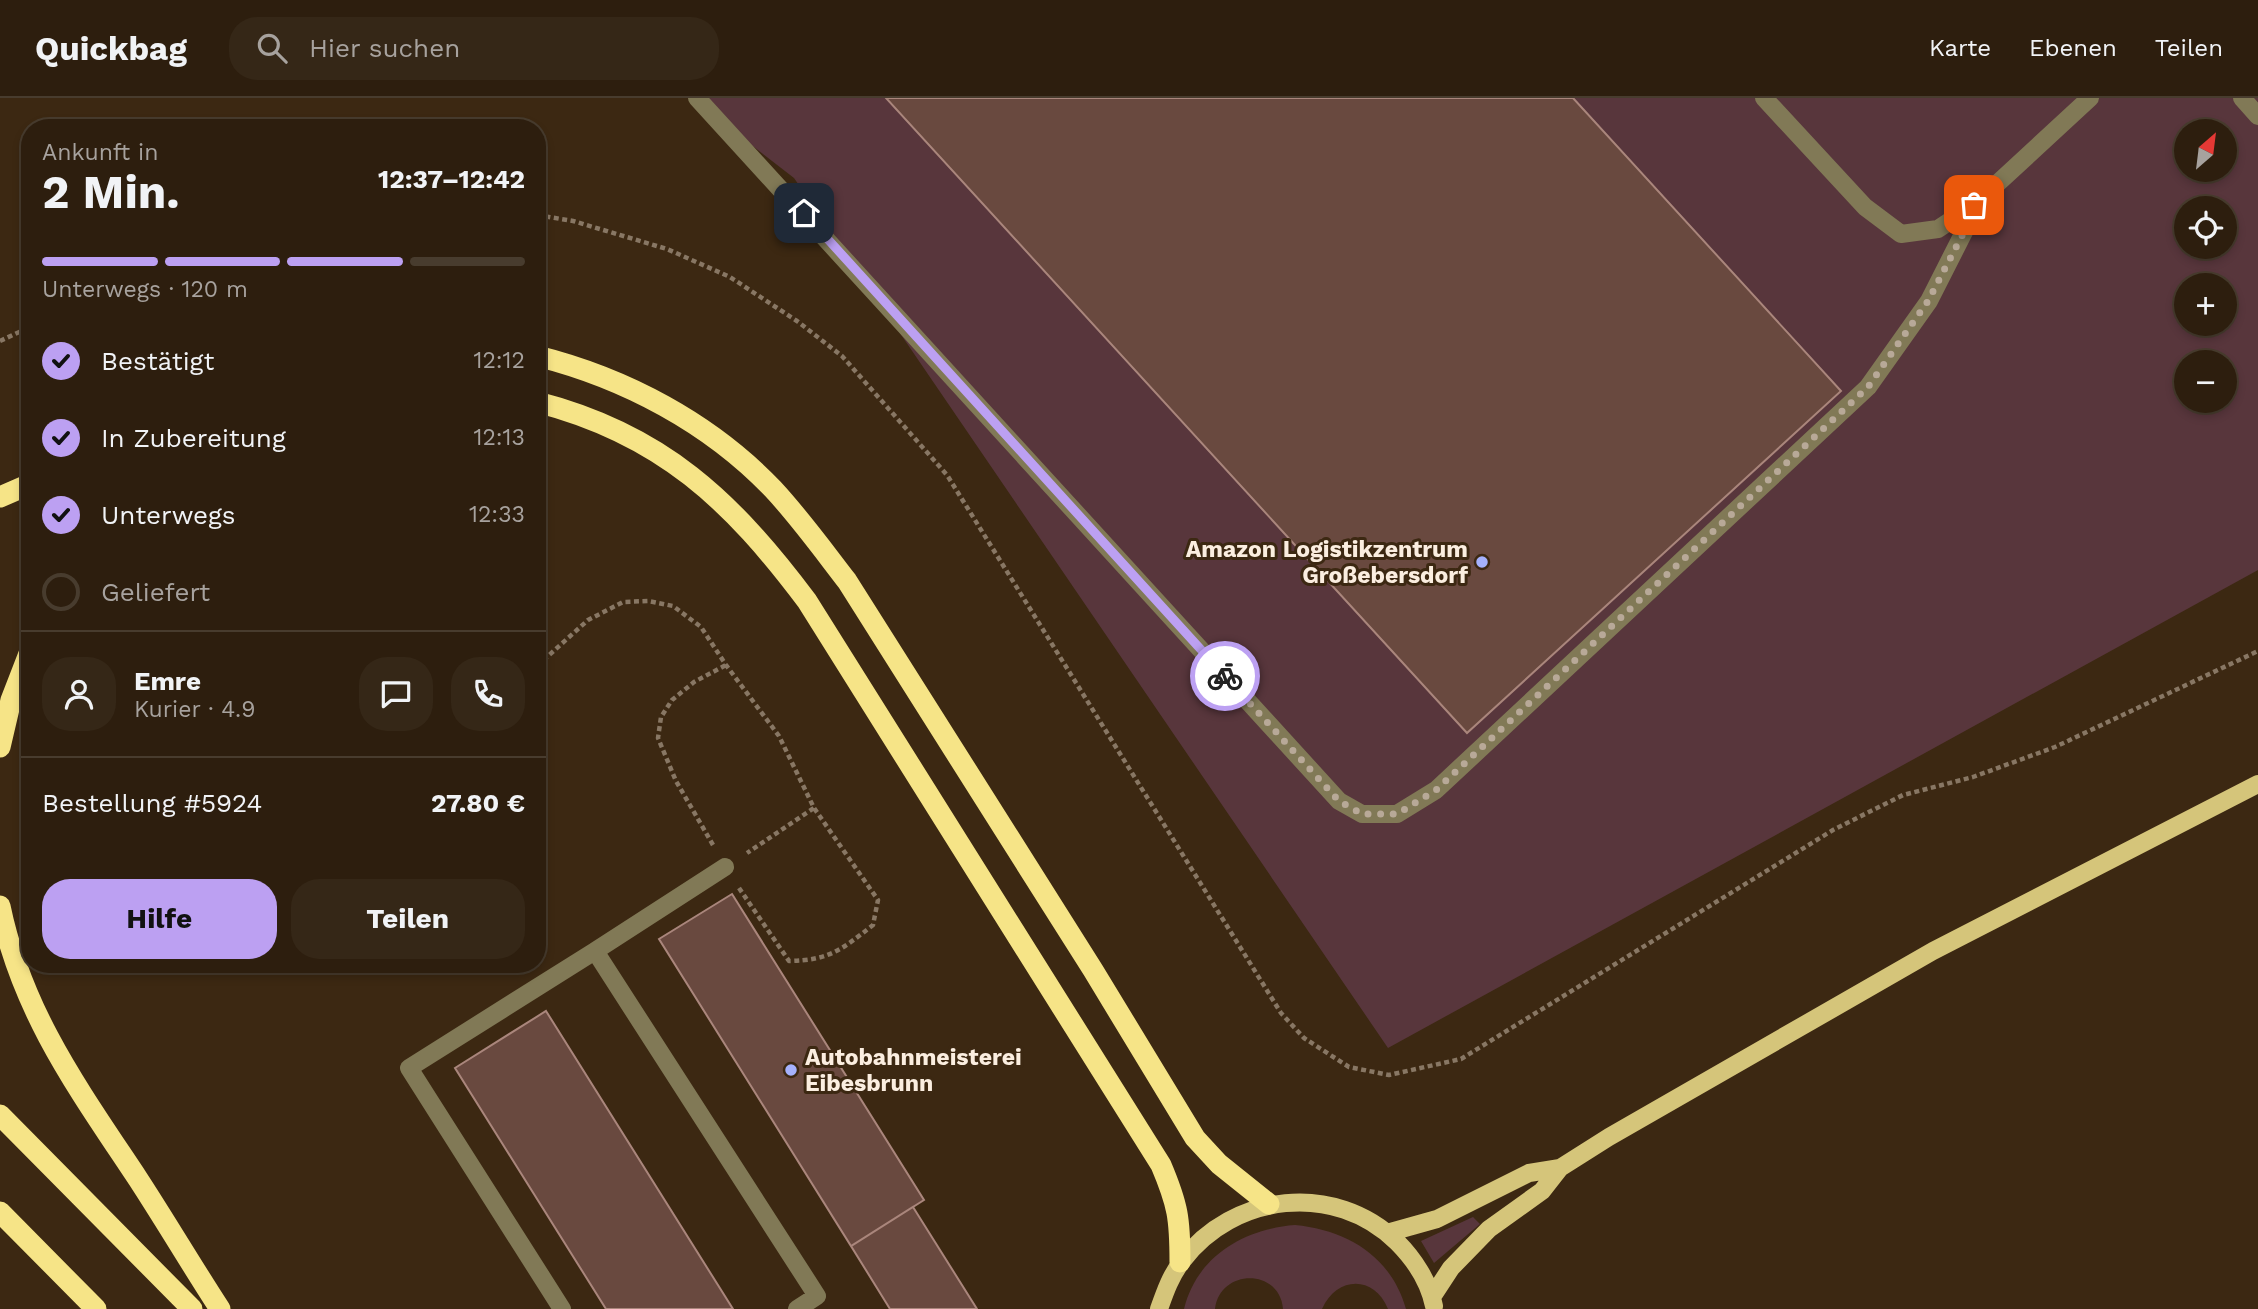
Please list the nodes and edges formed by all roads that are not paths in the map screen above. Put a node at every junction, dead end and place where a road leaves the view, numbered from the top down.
1 (697, 98) edge
2 (1764, 98) edge
3 (2090, 98) edge
4 (2242, 98) edge
5 (2258, 116) edge
6 (1974, 205) junction
7 (546, 359) edge
8 (546, 405) edge
9 (21, 488) edge
10 (0, 497) edge
11 (21, 674) edge
12 (0, 747) edge
13 (2258, 783) edge
14 (725, 867) road end
15 (0, 906) edge
16 (595, 951) junction
17 (0, 1115) edge
18 (1560, 1168) junction
19 (1269, 1204) junction
20 (0, 1212) edge
21 (1387, 1233) junction
22 (1180, 1262) junction
23 (821, 1303) edge
24 (1434, 1303) edge
25 (96, 1309) edge
26 (192, 1309) edge
27 (220, 1309) edge
28 (562, 1309) edge
29 (797, 1309) edge
30 (1159, 1309) edge

1 - 6 street
2 - 6 street
3 - 6 street
4 - 5 street
7 - 19 highway
8 - 22 highway
9 - 10 highway
11 - 12 highway
13 - 18 main road
14 - 16 street
15 - 27 highway
16 - 23 street
16 - 28 street
17 - 26 highway
18 - 21 main road
18 - 24 main road
19 - 21 main road
19 - 22 main road
20 - 25 highway
21 - 24 main road
22 - 30 main road
23 - 29 street

